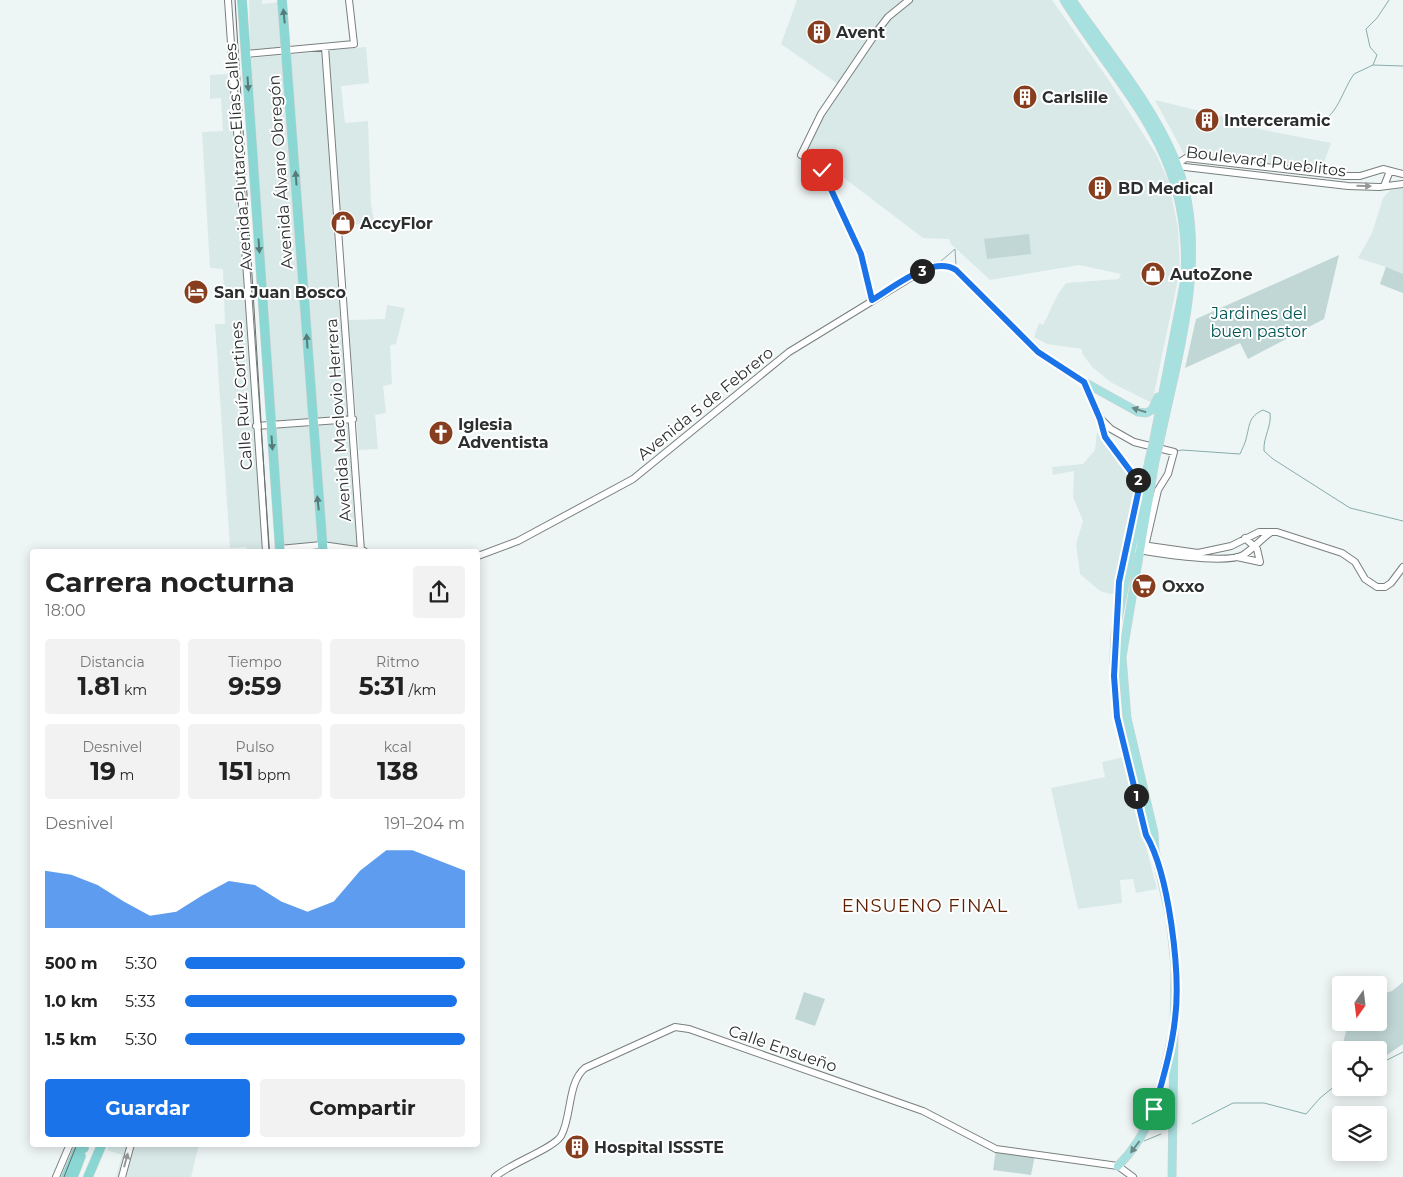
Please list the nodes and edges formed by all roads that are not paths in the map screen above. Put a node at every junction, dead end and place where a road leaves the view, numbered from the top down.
1 (228, 0) edge
2 (242, 0) edge
3 (282, 0) edge
4 (350, 0) edge
5 (909, 0) edge
6 (1064, 0) edge
7 (1072, 0) edge
8 (325, 47) junction
9 (287, 50) junction
10 (246, 54) junction
11 (1166, 156) junction
12 (1177, 164) junction
13 (1247, 165) junction
14 (1268, 168) junction
15 (1390, 171) junction
16 (1246, 173) junction
17 (1403, 174) edge
18 (1173, 175) junction
19 (1268, 176) junction
20 (1403, 184) edge
21 (1384, 186) junction
22 (872, 300) junction
23 (1170, 362) junction
24 (1084, 382) junction
25 (353, 419) junction
26 (1100, 419) junction
27 (313, 422) junction
28 (271, 425) junction
29 (256, 426) junction
30 (1156, 445) junction
31 (1151, 488) junction
32 (1272, 532) junction
33 (1245, 538) junction
34 (1254, 545) junction
35 (1136, 547) junction
36 (1225, 547) junction
37 (322, 548) edge
38 (266, 549) edge
39 (280, 549) edge
40 (301, 549) edge
41 (335, 549) edge
42 (362, 549) edge
43 (480, 555) edge
44 (1227, 557) junction
45 (1236, 557) junction
46 (1403, 567) edge
47 (1154, 850) junction
48 (1176, 1018) junction
49 (69, 1147) edge
50 (85, 1147) edge
51 (101, 1147) edge
52 (106, 1147) edge
53 (130, 1147) edge
54 (1118, 1166) junction
55 (56, 1177) edge
56 (70, 1177) edge
57 (88, 1177) edge
58 (94, 1177) edge
59 (122, 1177) edge
60 (495, 1177) edge
61 (1133, 1177) edge
62 (1172, 1177) edge

1 - 29 street, Calle Ruíz Cortines
2 - 10 highway, Avenida Plutarco Elías Calles
9 -> 3 highway, Avenida Álvaro Obregón
4 - 8 street
5 - 22 street
6 - 11 main road
7 - 12 main road
8 - 9 street
8 - 25 street, Avenida Maclovio Herrera
9 - 10 street
27 -> 9 highway, Avenida Álvaro Obregón
10 -> 28 highway, Avenida Plutarco Elías Calles
11 - 12 main road
11 - 18 main road
12 - 13 street, Boulevard Pueblitos
12 - 16 street, Boulevard Pueblitos
12 - 18 main road
12 - 30 main road
13 - 14 street, Boulevard Pueblitos
13 - 16 street
14 - 15 street, Boulevard Pueblitos
14 - 19 street
15 - 17 street, Boulevard Pueblitos
15 - 21 street
16 - 19 street, Boulevard Pueblitos
18 - 23 main road
19 -> 21 street, Boulevard Pueblitos
20 - 21 street, Boulevard Pueblitos
22 - 24 street, Avenida 5 de Febrero
22 - 43 street, Avenida 5 de Febrero
23 -> 24 main road
23 - 30 main road
24 - 26 street
25 - 27 street
25 - 42 street, Avenida Maclovio Herrera
26 - 31 street
26 - 35 street
27 - 28 street
37 -> 27 highway, Avenida Álvaro Obregón
28 - 29 street
28 -> 39 highway, Avenida Plutarco Elías Calles
29 - 38 street, Calle Ruíz Cortines
30 - 31 main road, bridge
31 - 35 main road
31 - 35 street
32 - 33 street
32 - 34 street
32 - 46 street
33 - 34 street
33 - 36 street
34 - 45 street
34 - 45 street
35 - 36 street
35 - 44 street
35 - 47 main road
35 - 47 main road
36 - 44 street
37 - 40 street
37 - 41 street
44 - 45 street
47 - 48 main road
48 -> 54 main road
48 - 62 main road
49 - 55 street
50 - 56 highway
51 - 57 highway
52 - 58 highway
59 -> 53 street
54 - 60 street, Calle Ensueño
54 - 61 street

